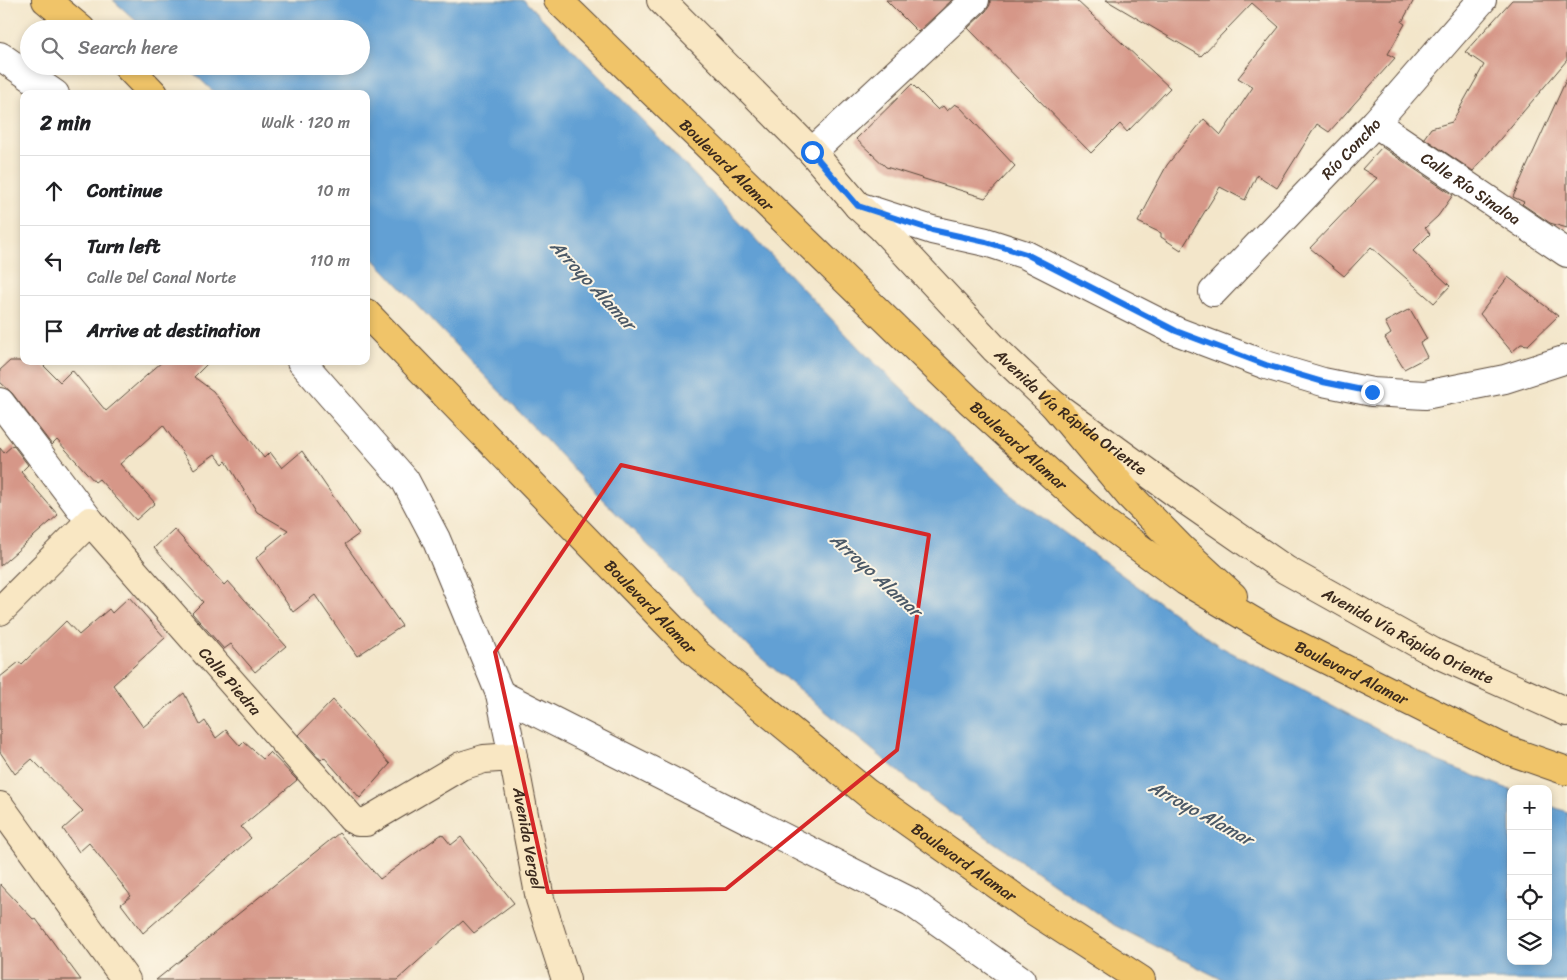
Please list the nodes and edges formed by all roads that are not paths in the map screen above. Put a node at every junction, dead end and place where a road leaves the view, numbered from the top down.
1 (46, 0) edge
2 (558, 0) edge
3 (661, 0) edge
4 (975, 0) edge
5 (1482, 0) edge
6 (70, 20) edge
7 (0, 56) edge
8 (20, 70) edge
9 (28, 75) edge
10 (136, 75) edge
11 (49, 90) edge
12 (150, 90) edge
13 (1374, 123) junction
14 (812, 152) junction
15 (858, 206) junction
16 (1567, 253) edge
17 (1213, 292) dead end
18 (370, 317) edge
19 (1567, 359) edge
20 (306, 367) edge
21 (0, 402) edge
22 (1053, 404) junction
23 (90, 521) junction
24 (0, 611) edge
25 (1273, 633) junction
26 (500, 694) junction
27 (1567, 712) edge
28 (513, 758) junction
29 (1567, 770) edge
30 (0, 806) edge
31 (126, 980) edge
32 (566, 980) edge
33 (1021, 980) edge
34 (1142, 980) edge

1 - 6 highway
2 - 25 highway, Boulevard Alamar
3 - 14 street, Avenida Vía Rápida Oriente
4 - 14 street
5 - 13 street, Río Concho
7 - 8 street
9 - 11 street
10 - 12 highway
13 - 16 street, Calle Río Sinaloa
13 - 17 street, Río Concho
14 - 15 street, Avenida Vía Rápida Oriente
15 - 19 street
15 - 22 street, Avenida Vía Rápida Oriente
18 - 34 highway, Boulevard Alamar
20 - 26 street, Avenida Vergel
21 - 23 street, Calle Piedra
22 - 25 highway
22 - 27 street, Avenida Vía Rápida Oriente
23 - 24 street
23 - 28 street, Calle Piedra
25 - 29 highway, Boulevard Alamar
26 - 28 street, Avenida Vergel
26 - 33 street
28 - 32 street, Avenida Vergel
30 - 31 street

